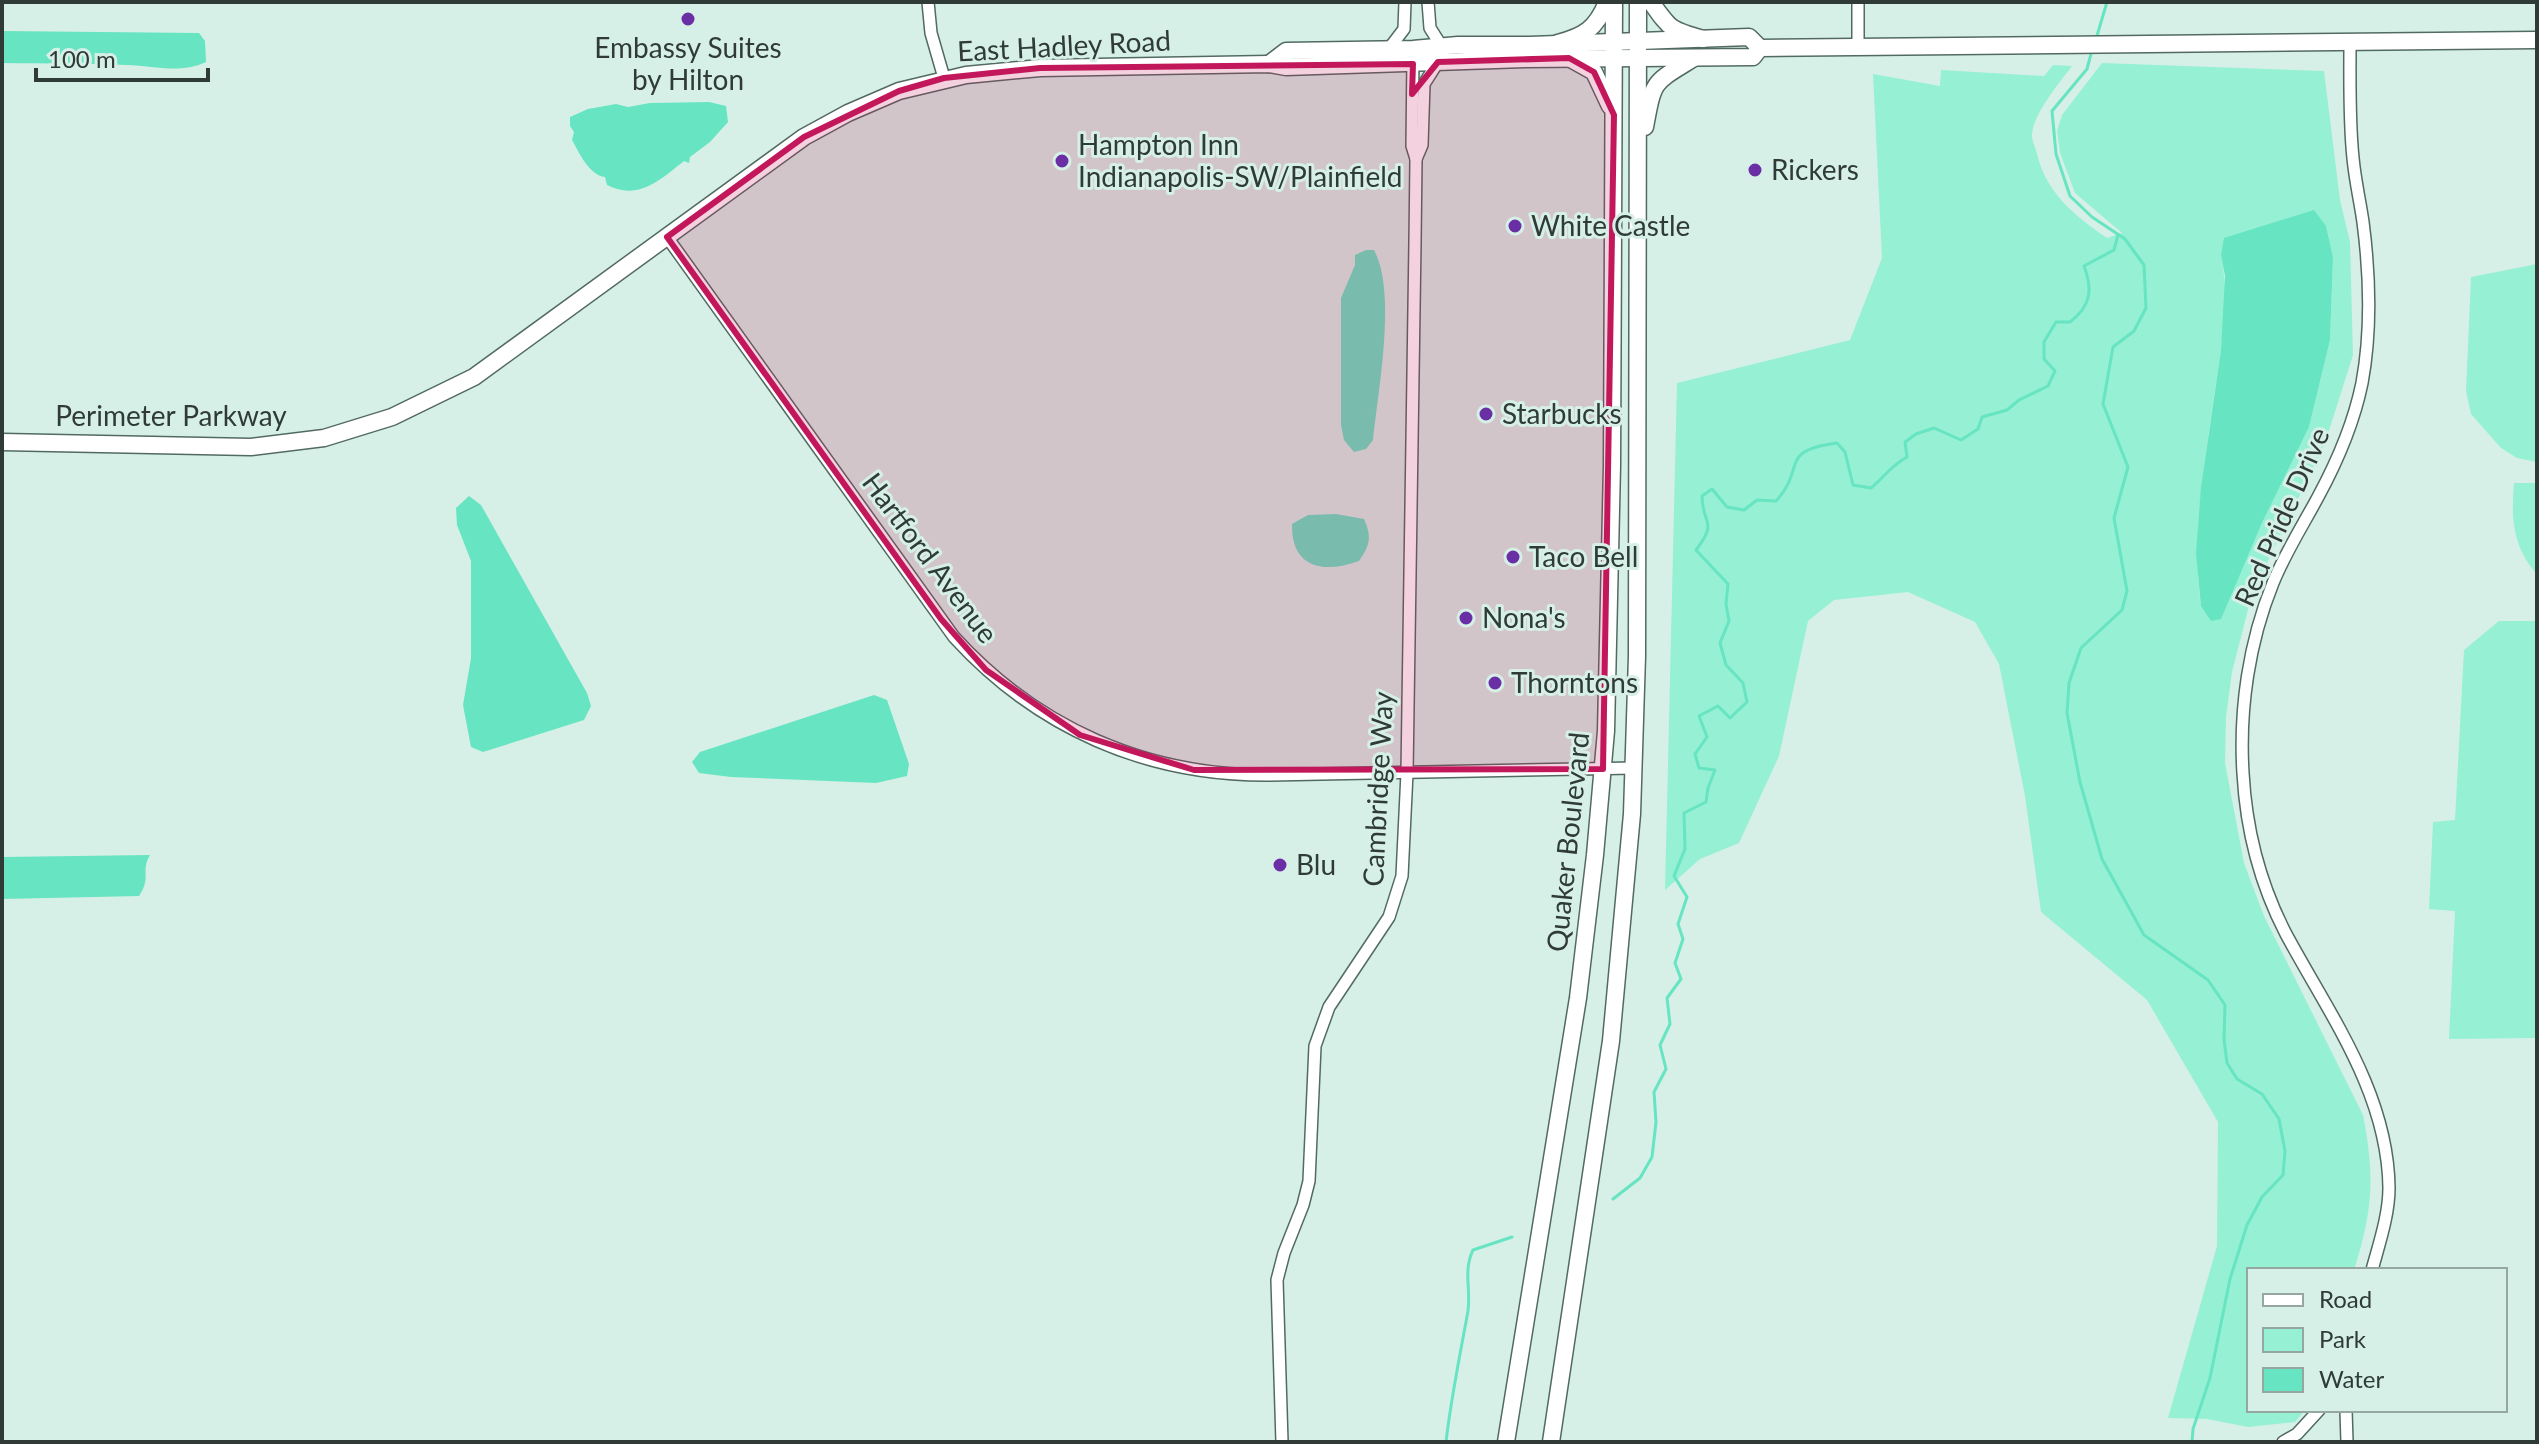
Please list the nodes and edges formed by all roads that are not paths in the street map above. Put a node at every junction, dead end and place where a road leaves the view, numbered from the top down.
1 (928, 2) edge
2 (1405, 2) edge
3 (1428, 2) edge
4 (1607, 2) edge
5 (1614, 2) edge
6 (1638, 2) edge
7 (1651, 2) edge
8 (1858, 2) edge
9 (1703, 39) junction
10 (1638, 40) junction
11 (2537, 40) edge
12 (2350, 42) junction
13 (1558, 43) junction
14 (1858, 47) junction
15 (1760, 48) junction
16 (1614, 49) junction
17 (1388, 50) junction
18 (1440, 54) junction
19 (1413, 56) junction
20 (1569, 58) junction
21 (1694, 58) junction
22 (1638, 59) junction
23 (1269, 64) junction
24 (944, 78) junction
25 (1614, 115) junction
26 (1416, 159) junction
27 (1637, 164) junction
28 (667, 237) junction
29 (2, 442) edge
30 (1634, 768) junction
31 (1603, 769) junction
32 (1407, 773) junction
33 (2372, 1268) edge
34 (2317, 1412) edge
35 (2346, 1412) edge
36 (1282, 1442) edge
37 (1506, 1442) edge
38 (1551, 1442) edge
39 (2283, 1442) edge
40 (2347, 1442) edge

1 - 24 street
2 - 17 street
3 - 18 street
4 - 13 main road
5 - 16 main road, Quaker Boulevard
6 - 10 main road, Quaker Boulevard
7 - 9 main road
8 - 14 street
9 - 10 main road, East Hadley Road
9 - 15 main road, East Hadley Road
10 - 16 main road, East Hadley Road
10 - 22 main road, Quaker Boulevard
11 - 12 main road, East Hadley Road
12 - 14 main road, East Hadley Road
12 - 33 street, Red Pride Drive
13 - 16 main road, East Hadley Road
13 - 18 main road, East Hadley Road
14 - 15 main road, East Hadley Road
15 - 21 main road, East Hadley Road
16 - 20 main road, East Hadley Road
16 - 22 main road, East Hadley Road
16 - 25 main road, Quaker Boulevard
17 - 19 main road, East Hadley Road
17 - 23 main road, East Hadley Road
18 - 19 main road, East Hadley Road
18 - 20 main road, East Hadley Road
18 - 26 street, Cambridge Way
19 - 23 main road, East Hadley Road
19 - 26 street, Cambridge Way
20 - 25 main road
21 - 22 main road, East Hadley Road
21 - 27 main road
22 - 27 main road, Quaker Boulevard
23 - 24 main road, East Hadley Road
24 - 28 main road, East Hadley Road
25 - 31 main road, Quaker Boulevard
26 - 32 street, Cambridge Way
27 - 30 main road, Quaker Boulevard
28 - 29 main road, Perimeter Parkway
28 - 32 street, Hartford Avenue
30 - 31 street, Hartford Avenue
30 - 38 main road, Quaker Boulevard
31 - 32 street, Hartford Avenue
31 - 37 main road, Quaker Boulevard
32 - 36 street, Cambridge Way
34 - 39 street
35 - 40 street

